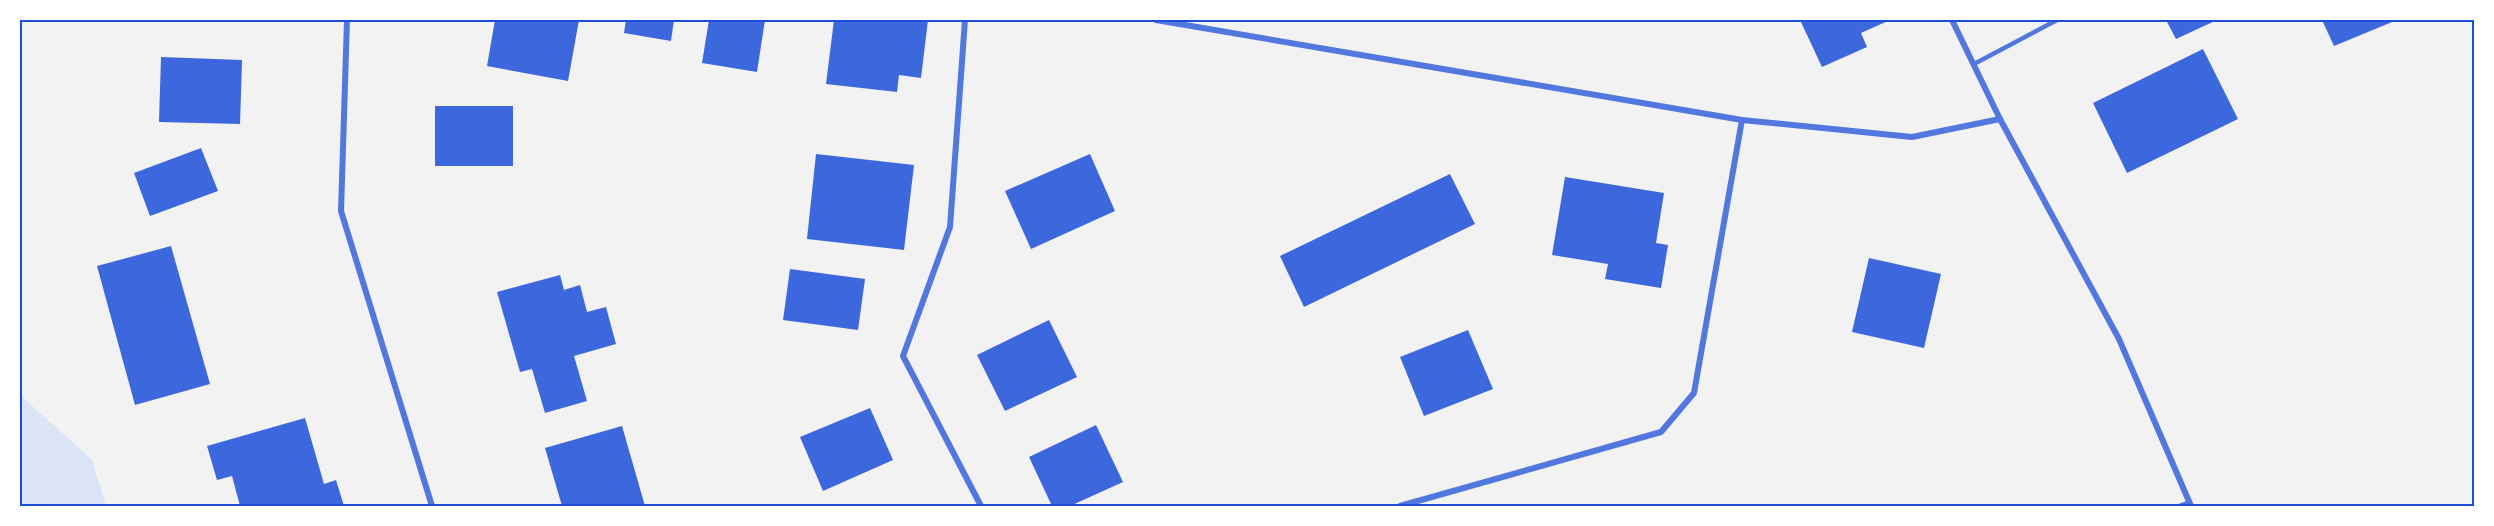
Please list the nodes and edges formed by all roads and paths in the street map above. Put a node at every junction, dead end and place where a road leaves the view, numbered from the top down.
1 (347, 20) edge
2 (965, 20) edge
3 (1156, 20) edge
4 (1952, 20) edge
5 (2057, 20) edge
6 (1974, 64) junction
7 (2000, 119) junction
8 (1742, 120) junction
9 (2191, 504) edge
10 (432, 507) edge
11 (981, 507) edge
12 (1400, 507) edge
13 (2179, 507) edge

1 - 10 street
2 - 11 street
3 - 8 street
4 - 6 street
5 - 6 lane
6 - 7 street
7 - 8 street
7 - 9 street
8 - 12 street
9 - 13 lane

